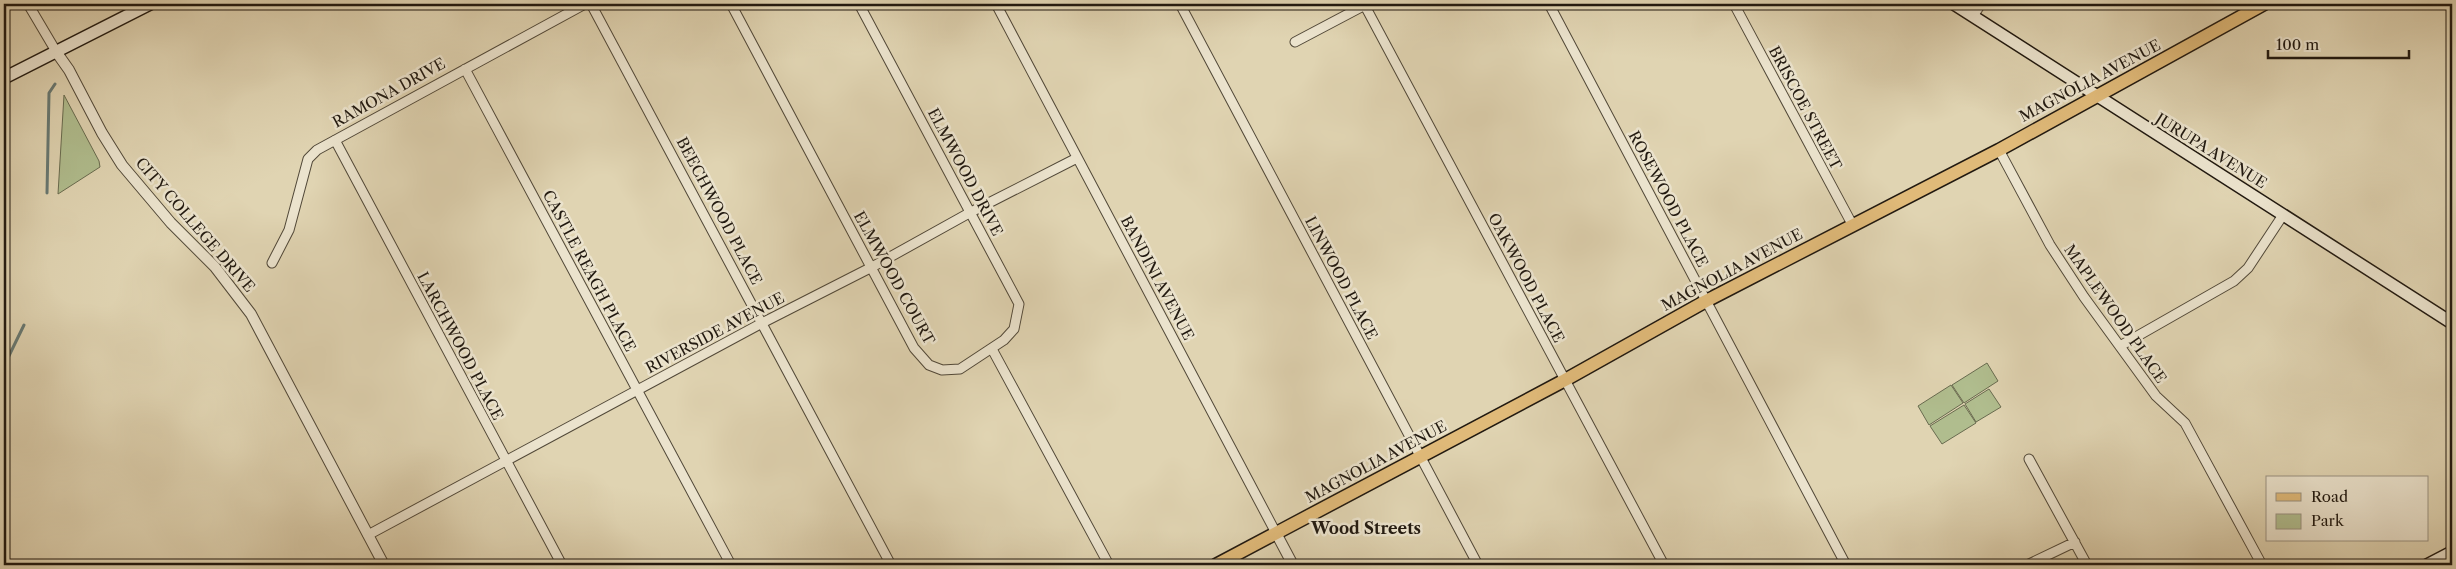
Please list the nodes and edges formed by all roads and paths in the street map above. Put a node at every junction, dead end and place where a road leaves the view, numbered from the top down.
1 (28, 4) edge
2 (150, 4) edge
3 (585, 4) edge
4 (591, 4) edge
5 (731, 4) edge
6 (860, 4) edge
7 (996, 4) edge
8 (1180, 4) edge
9 (1365, 4) edge
10 (1549, 4) edge
11 (1734, 4) edge
12 (1954, 4) edge
13 (1981, 4) edge
14 (2264, 4) edge
15 (1973, 16) junction
16 (1296, 42) dead end
17 (57, 53) junction
18 (465, 69) junction
19 (4, 78) edge
20 (2096, 97) junction
21 (334, 140) junction
22 (1999, 150) junction
23 (1077, 158) junction
24 (972, 212) junction
25 (2284, 215) junction
26 (1852, 224) junction
27 (272, 263) dead end
28 (872, 267) junction
29 (1706, 301) junction
30 (2452, 321) edge
31 (764, 322) junction
32 (2120, 346) junction
33 (992, 349) junction
34 (1565, 380) junction
35 (638, 390) junction
36 (1420, 457) junction
37 (2029, 459) dead end
38 (506, 461) junction
39 (1276, 534) junction
40 (368, 535) junction
41 (2075, 542) junction
42 (2452, 552) edge
43 (384, 565) edge
44 (562, 565) edge
45 (731, 565) edge
46 (891, 565) edge
47 (1109, 565) edge
48 (1216, 565) edge
49 (1293, 565) edge
50 (1478, 565) edge
51 (1664, 565) edge
52 (1846, 565) edge
53 (2027, 565) edge
54 (2087, 565) edge
55 (2262, 565) edge
56 (2427, 565) edge

1 - 17 street
2 - 17 main road
3 - 18 street, RAMONA DRIVE
4 - 31 street, BEECHWOOD PLACE
5 - 28 street, ELMWOOD COURT
6 - 24 street, ELMWOOD DRIVE
7 - 23 street, BANDINI AVENUE
8 - 36 street, LINWOOD PLACE
9 - 16 street
9 - 34 street, OAKWOOD PLACE
10 - 29 street, ROSEWOOD PLACE
11 - 26 street, BRISCOE STREET
12 - 15 main road, JURUPA AVENUE
13 - 15 street
14 - 20 main road, MAGNOLIA AVENUE
15 - 20 main road, JURUPA AVENUE
17 - 19 main road
17 - 40 street, CITY COLLEGE DRIVE
18 - 21 street, RAMONA DRIVE
18 - 35 street, CASTLE REAGH PLACE
20 - 22 main road, MAGNOLIA AVENUE
20 - 25 main road, JURUPA AVENUE
21 - 27 street, RAMONA DRIVE
21 - 38 street, LARCHWOOD PLACE
22 - 26 main road, MAGNOLIA AVENUE
22 - 32 street, MAPLEWOOD PLACE
23 - 24 street, RIVERSIDE AVENUE
23 - 39 street, BANDINI AVENUE
24 - 28 street, RIVERSIDE AVENUE
24 - 33 street, ELMWOOD DRIVE
25 - 30 main road, JURUPA AVENUE
25 - 32 street
26 - 29 main road, MAGNOLIA AVENUE
28 - 31 street, RIVERSIDE AVENUE
28 - 33 street, ELMWOOD COURT
29 - 34 main road, MAGNOLIA AVENUE
29 - 52 street, ROSEWOOD PLACE
31 - 35 street, RIVERSIDE AVENUE
31 - 46 street, BEECHWOOD PLACE
32 - 55 street, MAPLEWOOD PLACE
33 - 47 street
34 - 36 main road, MAGNOLIA AVENUE
34 - 51 street, OAKWOOD PLACE
35 - 38 street, RIVERSIDE AVENUE
35 - 45 street, CASTLE REAGH PLACE
36 - 39 main road, MAGNOLIA AVENUE
36 - 50 street, LINWOOD PLACE
37 - 41 street
38 - 40 street, RIVERSIDE AVENUE
38 - 44 street, LARCHWOOD PLACE
39 - 48 main road, MAGNOLIA AVENUE
39 - 49 street, BANDINI AVENUE
40 - 43 street
41 - 53 street
41 - 54 street
42 - 56 main road

